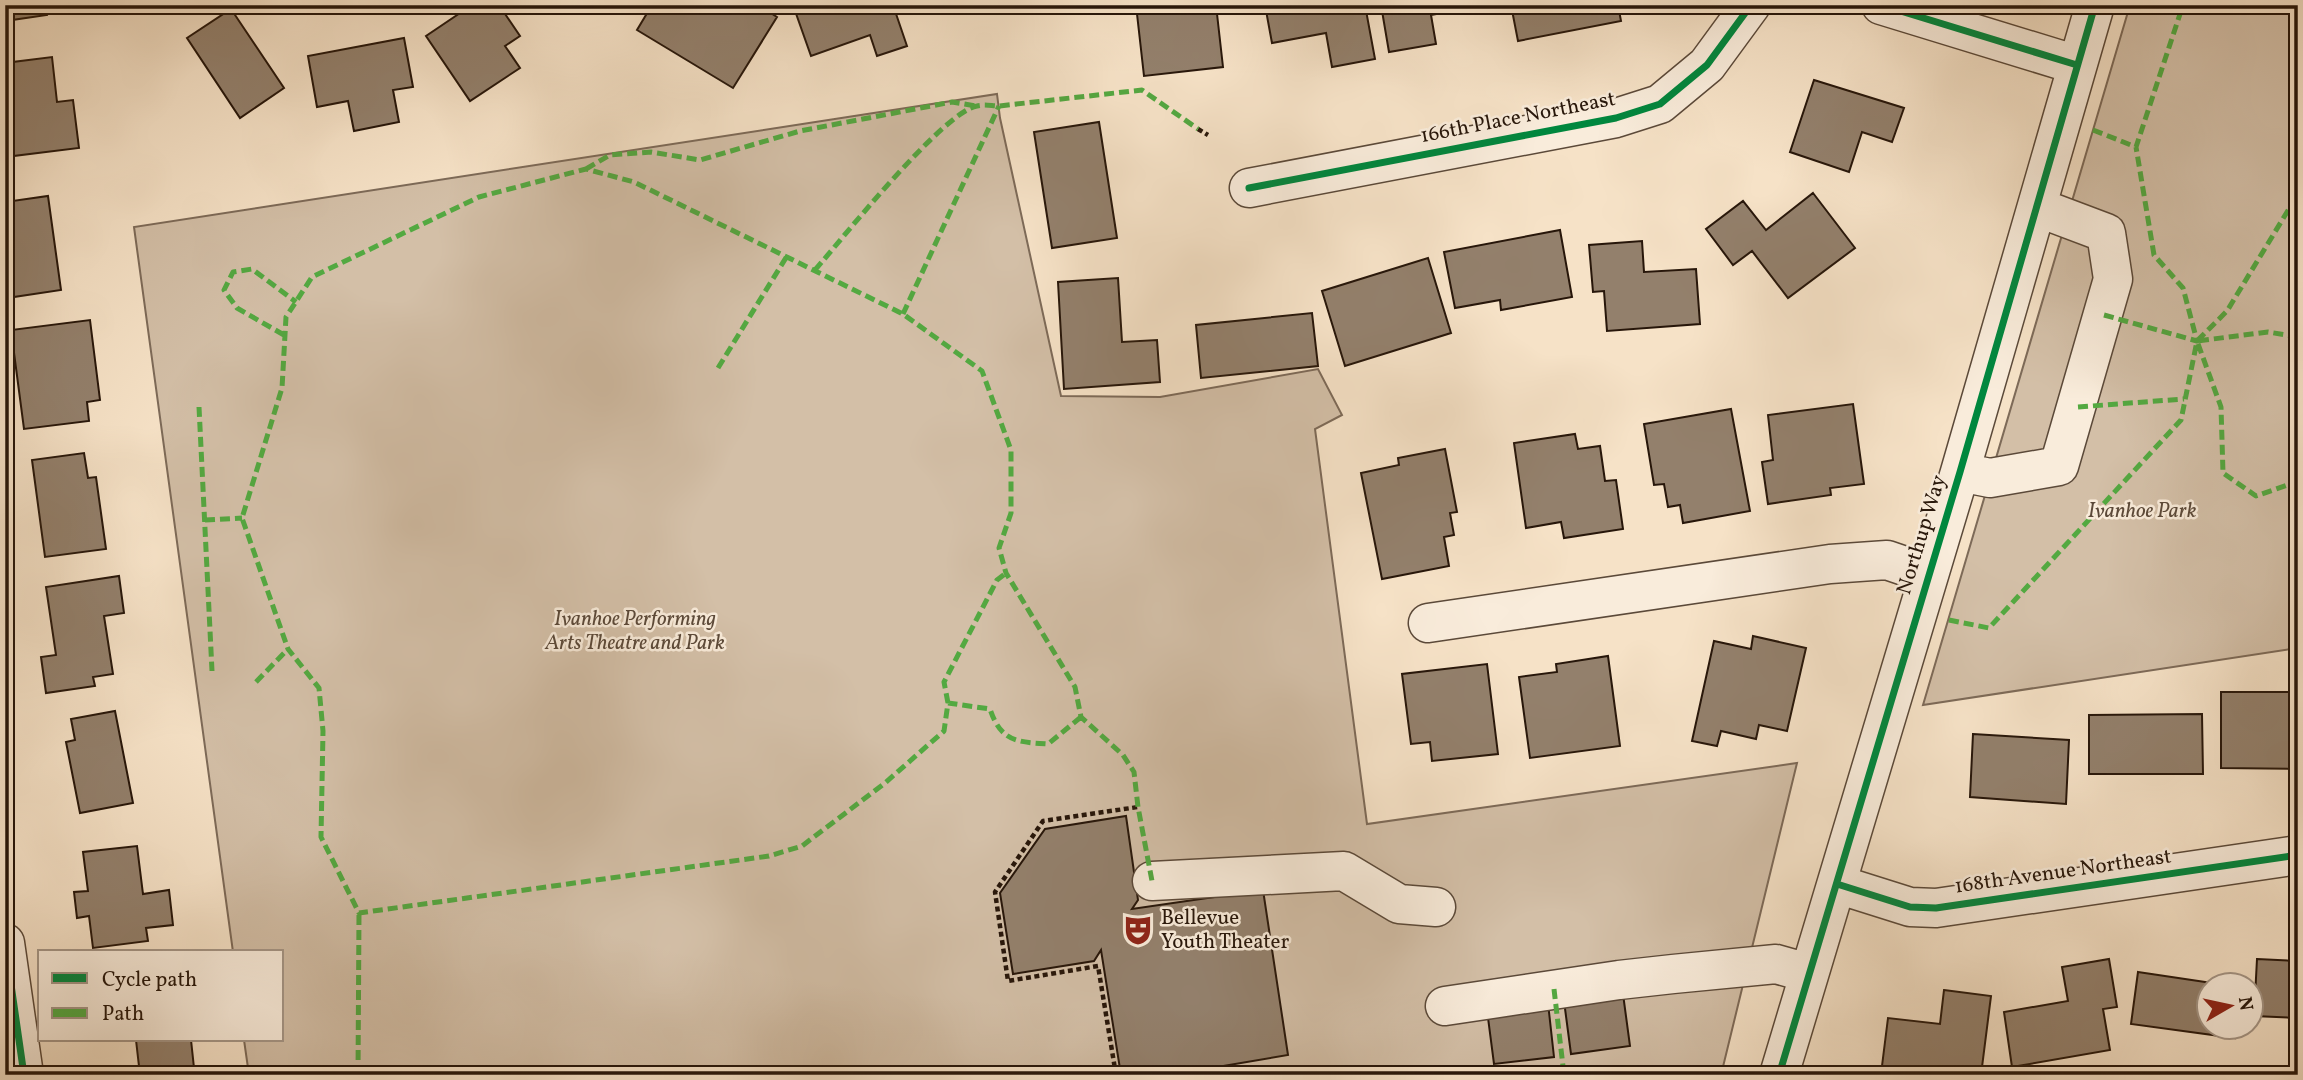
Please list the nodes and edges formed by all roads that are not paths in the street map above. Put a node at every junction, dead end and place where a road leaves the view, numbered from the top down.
1 (1751, 5) edge
2 (1881, 5) edge
3 (2095, 5) edge
4 (2077, 65) junction
5 (1249, 188) dead end
6 (2037, 207) junction
7 (1960, 472) junction
8 (1928, 574) junction
9 (1428, 623) dead end
10 (2298, 855) edge
11 (1152, 881) dead end
12 (1836, 884) junction
13 (1436, 907) dead end
14 (7, 966) edge
15 (1808, 972) junction
16 (1445, 1006) dead end
17 (24, 1075) edge
18 (1779, 1075) edge

1 - 5 street, 166th Place Northeast
2 - 4 street
3 - 4 street, Northup Way
4 - 6 street, Northup Way
6 - 7 street, Northup Way
6 - 7 street
7 - 8 street, Northup Way
8 - 9 street
8 - 12 street, Northup Way
10 - 12 street, 168th Avenue Northeast
11 - 13 street
12 - 15 street, Northup Way
14 - 17 street
15 - 16 street
15 - 18 street, Northup Way

